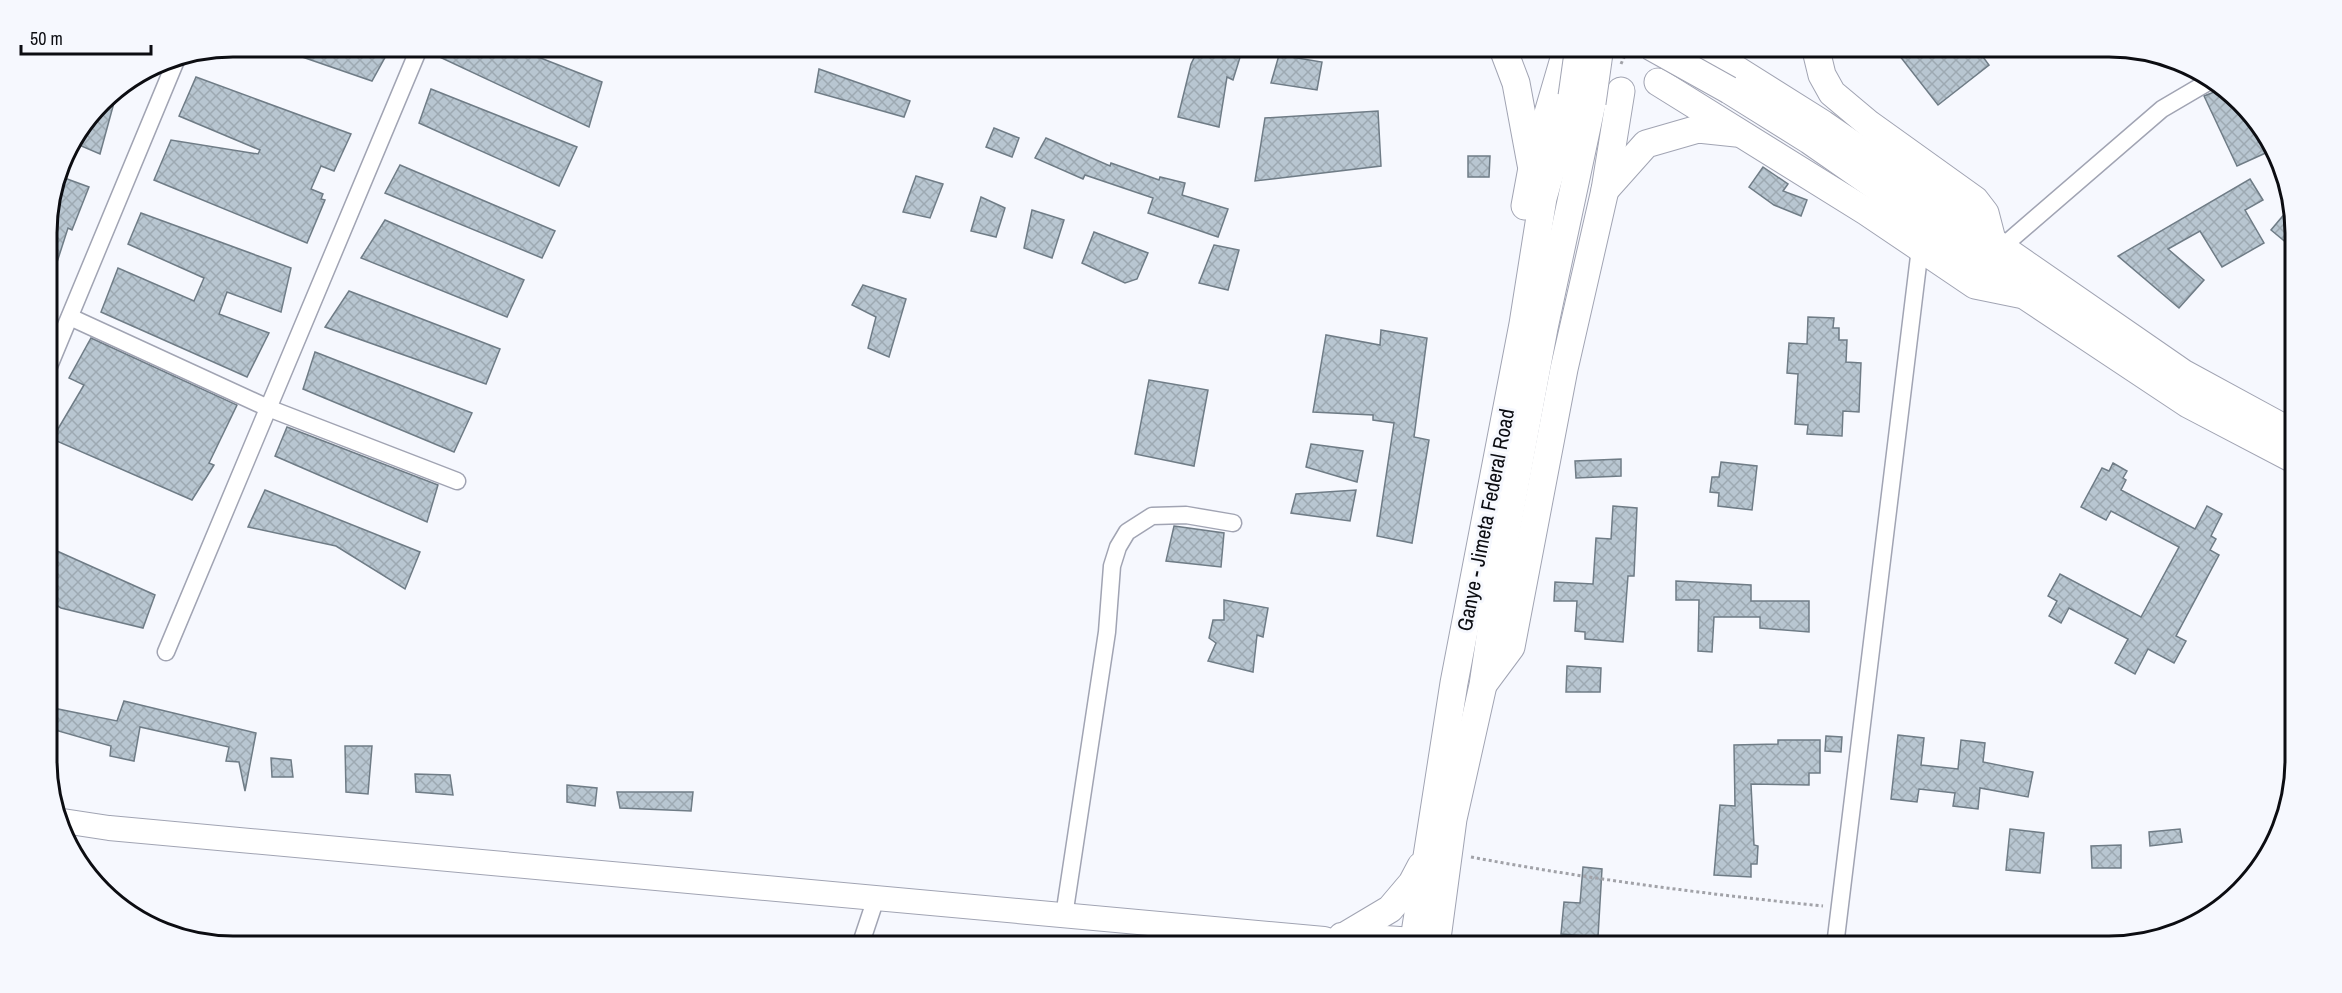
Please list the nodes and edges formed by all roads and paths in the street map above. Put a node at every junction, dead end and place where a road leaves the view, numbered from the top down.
1 (415, 57) edge
2 (1506, 57) edge
3 (1565, 57) edge
4 (1568, 57) edge
5 (1568, 57) edge
6 (1596, 57) edge
7 (1670, 57) edge
8 (1682, 57) edge
9 (1717, 57) edge
10 (1818, 57) edge
11 (173, 67) edge
12 (1658, 82) junction
13 (2203, 85) edge
14 (1621, 91) junction
15 (1582, 100) junction
16 (1744, 134) junction
17 (1532, 168) junction
18 (1605, 190) junction
19 (1997, 244) junction
20 (1920, 248) junction
21 (2024, 295) junction
22 (69, 317) junction
23 (57, 346) edge
24 (268, 408) junction
25 (2285, 429) edge
26 (2285, 455) edge
27 (457, 481) dead end
28 (1233, 523) dead end
29 (1476, 646) junction
30 (166, 652) dead end
31 (1454, 683) junction
32 (1483, 685) junction
33 (68, 822) edge
34 (1437, 855) junction
35 (876, 898) junction
36 (1840, 908) junction
37 (1064, 916) junction
38 (864, 936) edge
39 (1294, 936) edge
40 (1346, 936) edge
41 (1422, 936) edge
42 (1836, 936) edge

1 - 24 street
2 - 17 main road
3 - 17 main road
4 - 15 main road, bridge
5 - 14 main road
6 - 15 main road, bridge
7 - 21 main road, bridge
8 - 12 main road
9 - 19 main road
10 - 19 main road
11 - 22 street
12 - 14 main road
12 - 16 main road
13 - 19 street
14 - 18 main road
15 - 29 main road, Ganye - Jimeta Federal Road
16 - 18 main road
16 - 20 main road
17 - 31 main road
18 - 32 main road
19 - 25 main road
20 - 21 main road
20 - 36 street
21 - 26 main road
22 - 23 street
22 - 24 street
24 - 27 street
24 - 30 street
28 - 37 street
29 - 31 main road, Ganye - Jimeta Federal Road
29 - 32 main road, Ganye - Jimeta Federal Road
31 - 34 main road, Ganye - Jimeta Federal Road
32 - 34 main road, Ganye - Jimeta Federal Road
33 - 35 main road
34 - 36 path
34 - 40 main road
34 - 41 main road, Ganye - Jimeta Federal Road
35 - 37 main road
35 - 38 street
36 - 42 street
37 - 39 main road

